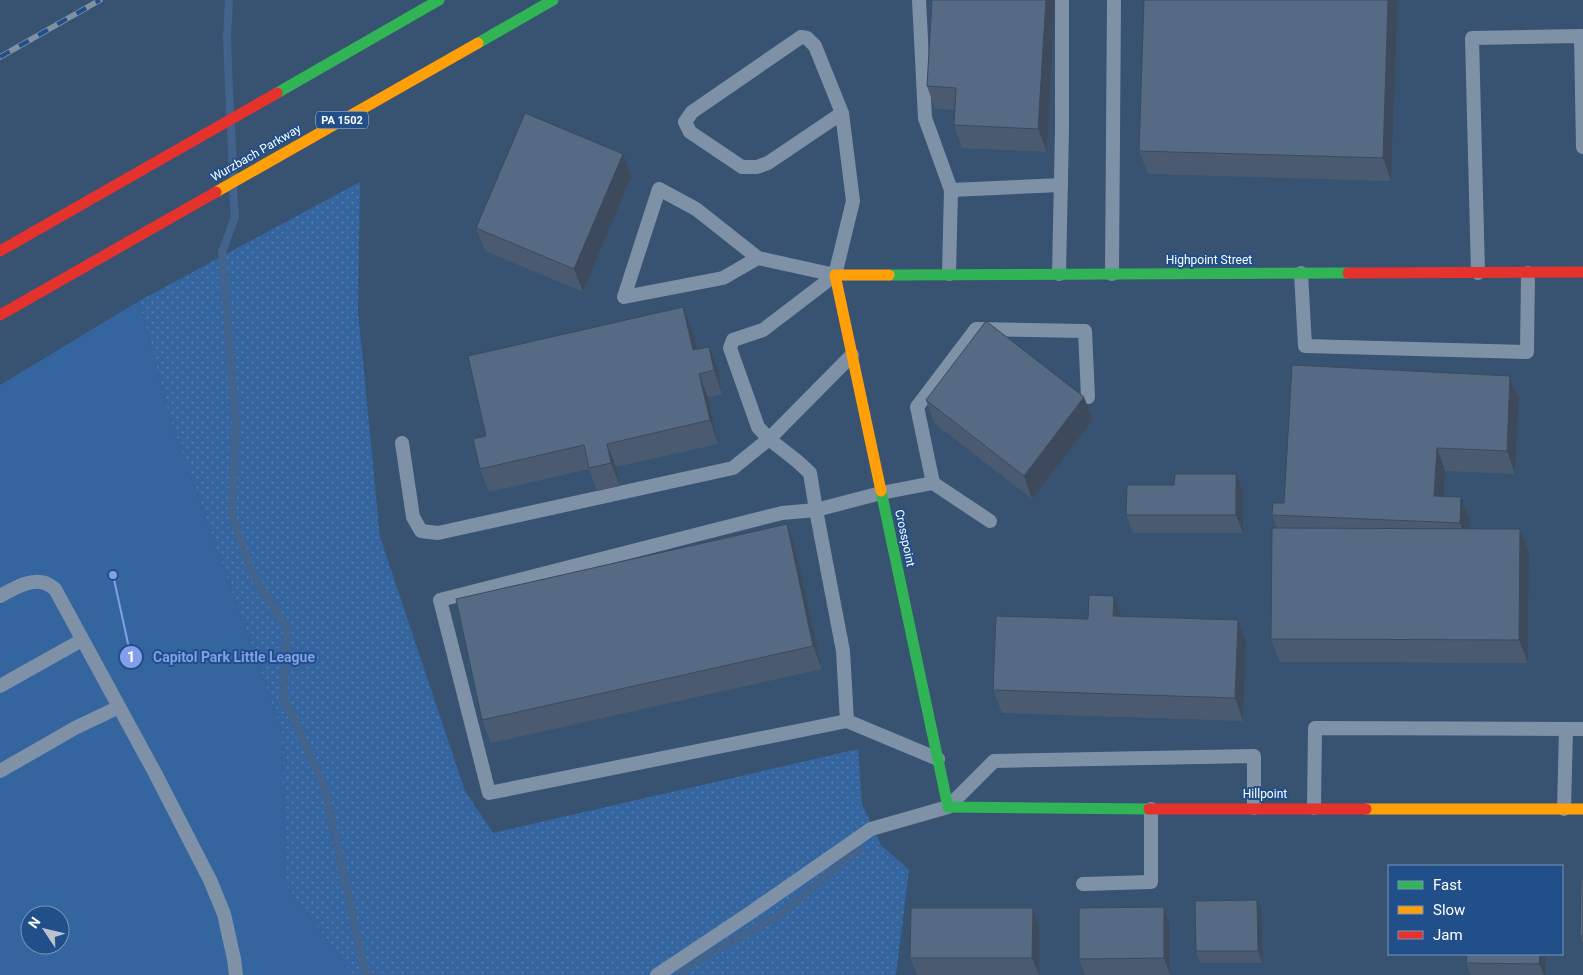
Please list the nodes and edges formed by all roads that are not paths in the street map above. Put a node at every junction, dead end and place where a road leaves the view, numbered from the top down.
1 (439, 0) edge
2 (553, 0) edge
3 (919, 0) edge
4 (1062, 0) edge
5 (1114, 0) edge
6 (842, 113) junction
7 (1583, 147) edge
8 (1061, 185) junction
9 (951, 190) junction
10 (0, 251) edge
11 (758, 258) junction
12 (1583, 272) edge
13 (1301, 273) junction
14 (1478, 273) junction
15 (1528, 273) junction
16 (949, 274) junction
17 (1059, 274) junction
18 (1112, 274) junction
19 (835, 275) junction
20 (0, 316) edge
21 (852, 355) junction
22 (1088, 397) dead end
23 (769, 440) junction
24 (402, 443) dead end
25 (933, 483) junction
26 (881, 493) junction
27 (816, 510) junction
28 (990, 521) dead end
29 (0, 596) edge
30 (82, 640) junction
31 (0, 686) edge
32 (119, 707) junction
33 (847, 721) junction
34 (1566, 729) junction
35 (1583, 729) edge
36 (938, 759) junction
37 (0, 771) edge
38 (948, 807) junction
39 (1254, 808) junction
40 (1314, 808) junction
41 (1564, 809) junction
42 (1583, 809) edge
43 (1151, 810) junction
44 (1083, 884) dead end
45 (236, 975) edge
46 (657, 975) edge

1 - 10 main road
2 - 20 main road, Wurzbach Parkway / PA 1502
3 - 9 lane
4 - 8 lane
5 - 18 lane
6 - 6 lane
6 - 19 lane
7 - 14 lane
8 - 9 lane
8 - 17 lane
9 - 16 lane
11 - 11 lane
11 - 19 lane
12 - 15 main road, Highpoint Street
13 - 14 main road, Highpoint Street
13 - 15 lane
13 - 18 main road, Highpoint Street
14 - 15 main road, Highpoint Street
16 - 17 main road, Highpoint Street
16 - 19 main road, Highpoint Street
17 - 18 main road, Highpoint Street
19 - 21 main road, Crosspoint
19 - 23 lane
21 - 23 lane
21 - 26 main road, Crosspoint
22 - 25 lane
23 - 24 lane
23 - 27 lane
25 - 26 lane
25 - 28 lane
26 - 27 lane
26 - 36 main road, Crosspoint
27 - 33 lane
27 - 33 lane
29 - 30 lane
30 - 31 lane
30 - 32 lane
32 - 37 lane
32 - 45 lane
33 - 36 lane
34 - 35 lane
34 - 40 lane
34 - 41 lane
36 - 38 main road, Crosspoint
38 - 39 lane
38 - 43 main road, Hillpoint
38 - 46 lane
39 - 40 main road, Hillpoint
39 - 43 main road, Hillpoint
40 - 41 main road, Hillpoint
41 - 42 main road, Hillpoint
43 - 44 lane

